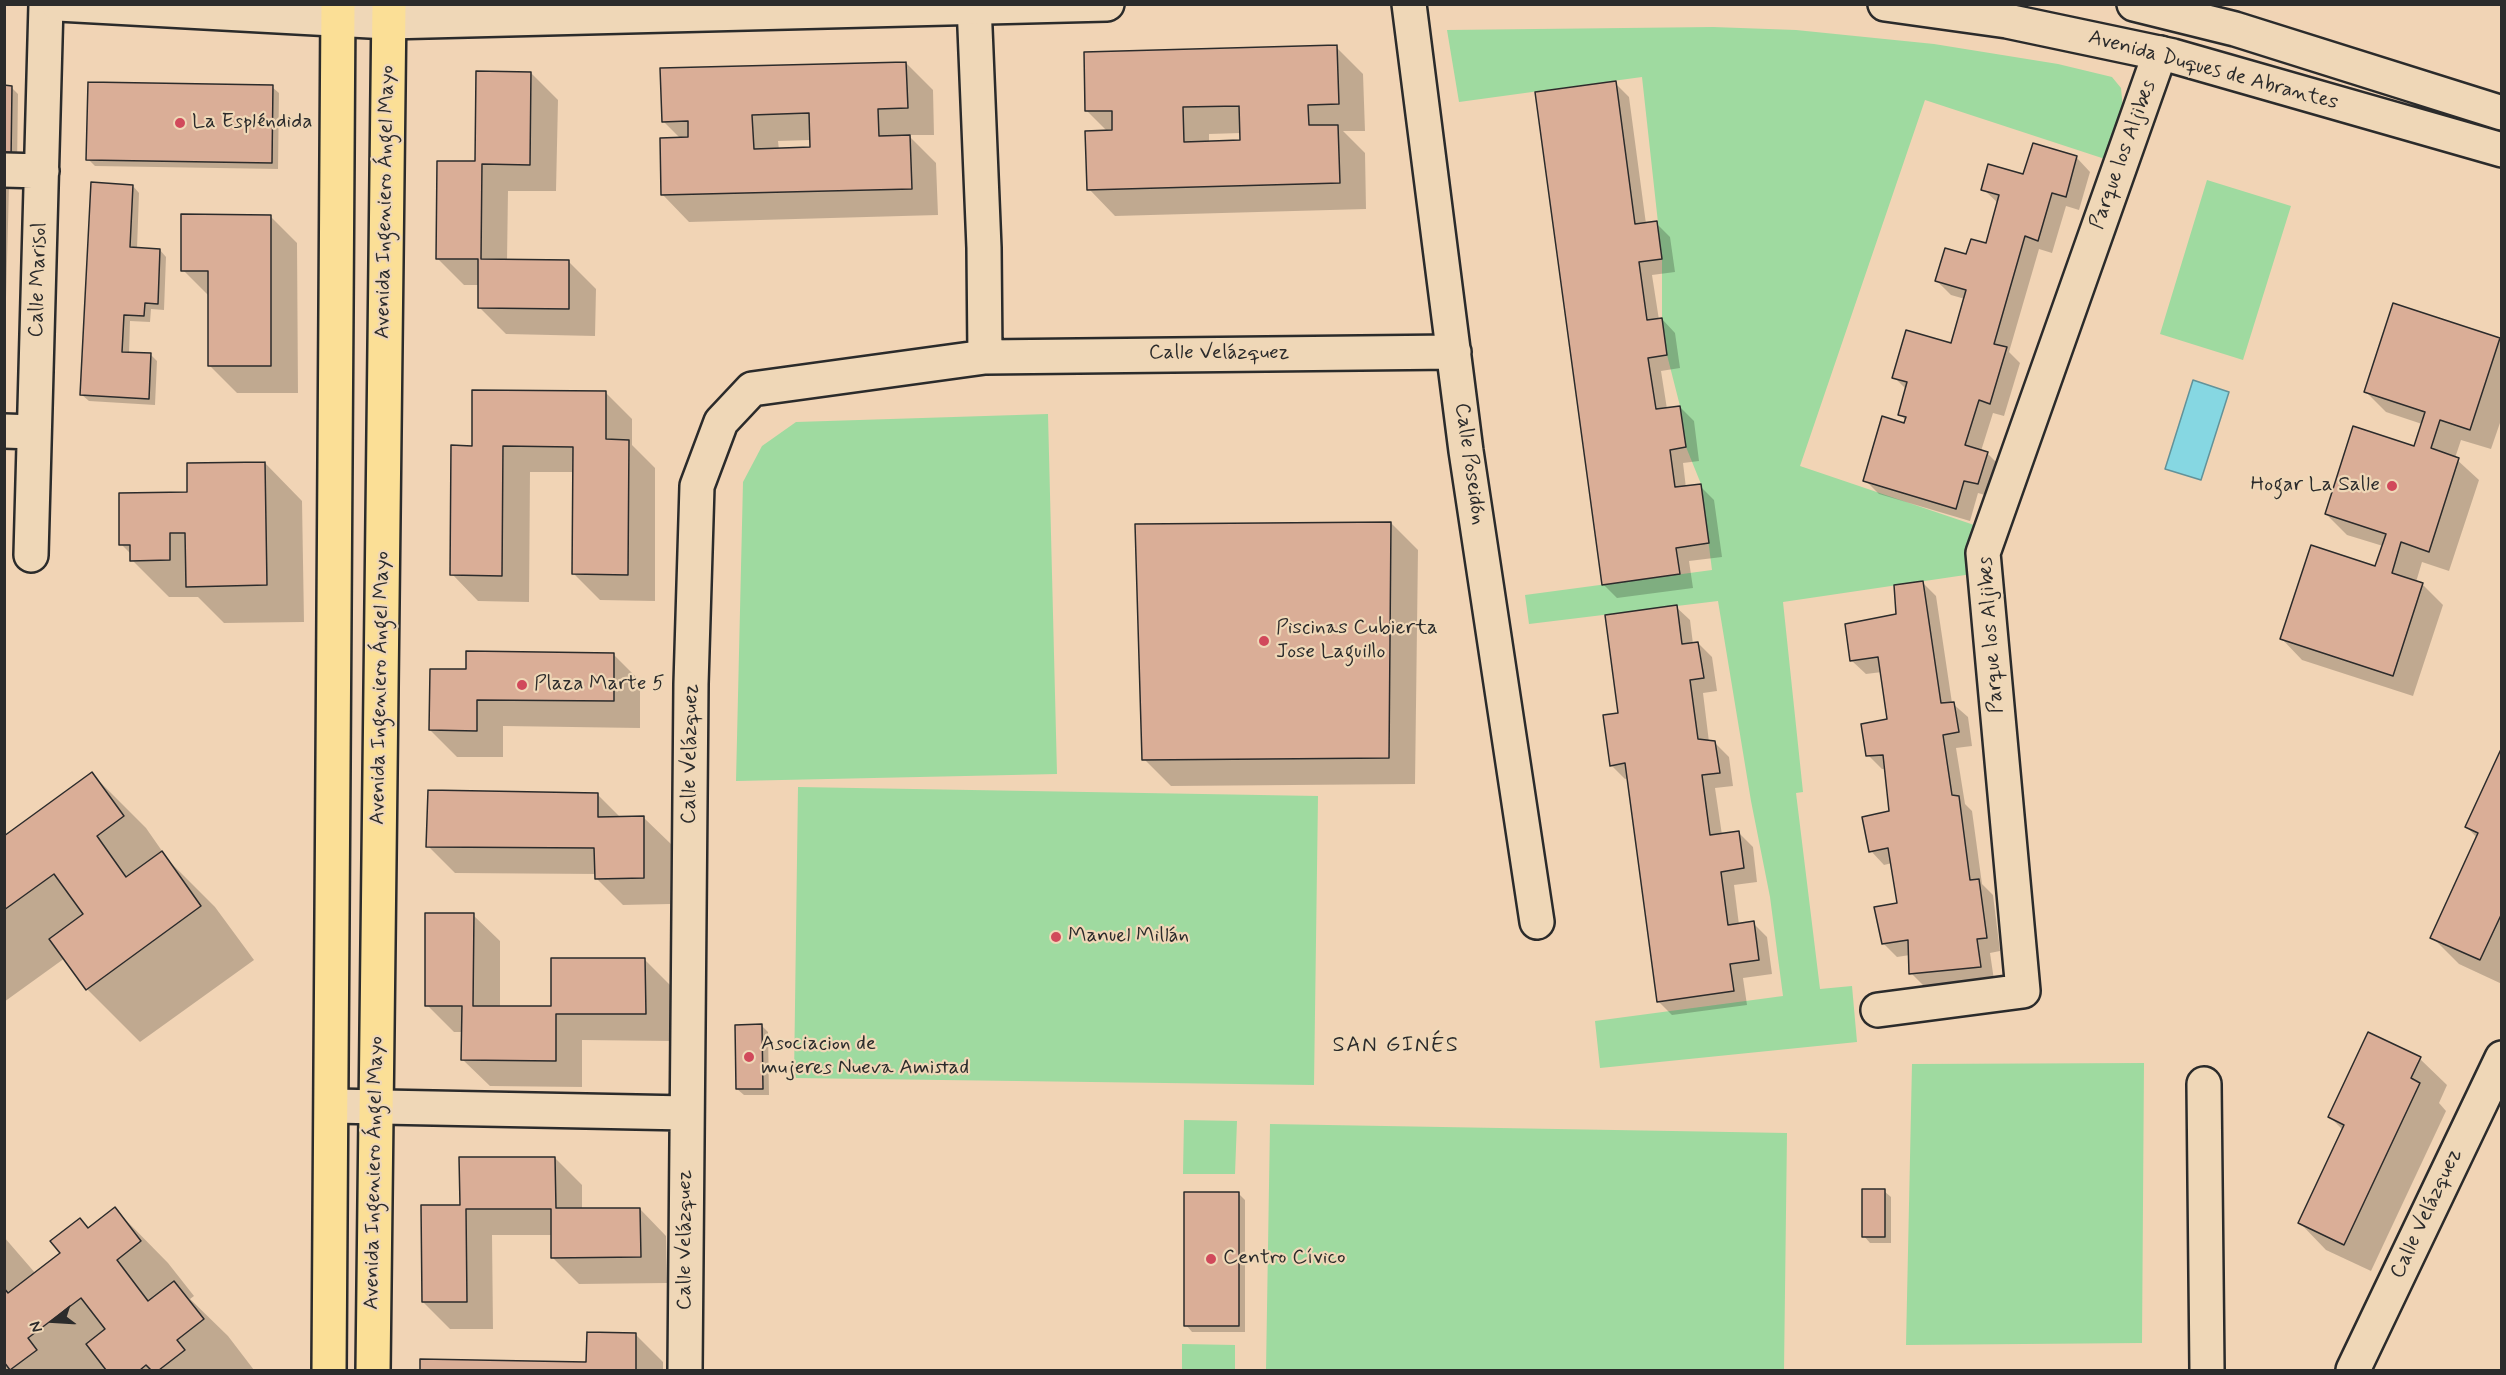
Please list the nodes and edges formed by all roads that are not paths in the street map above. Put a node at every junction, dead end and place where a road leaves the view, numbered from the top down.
1 (46, 4) edge
2 (58, 4) edge
3 (1107, 4) edge
4 (1409, 4) edge
5 (1885, 4) edge
6 (2134, 4) edge
7 (974, 6) edge
8 (338, 11) edge
9 (388, 13) edge
10 (2160, 53) junction
11 (2340, 62) junction
12 (2328, 100) junction
13 (2502, 113) edge
14 (2502, 150) edge
15 (4, 170) edge
16 (42, 171) junction
17 (1454, 352) junction
18 (985, 357) junction
19 (20, 431) edge
20 (31, 555) dead end
21 (1537, 922) dead end
22 (1878, 1010) dead end
23 (2502, 1058) edge
24 (2204, 1084) dead end
25 (332, 1107) junction
26 (376, 1109) junction
27 (687, 1113) junction
28 (329, 1371) edge
29 (373, 1371) edge
30 (685, 1371) edge
31 (2207, 1371) edge
32 (2353, 1371) edge

1 - 16 street, Calle Marisol
2 - 8 street
3 - 7 street
4 - 17 street, Calle Poseidón
5 - 10 street, Avenida Duques de Abrantes
6 - 11 street, Avenida Duques de Abrantes
7 - 9 street
7 - 18 street
8 - 9 street
8 - 25 main road, Avenida Ingeniero Ángel Mayo
9 - 26 main road, Avenida Ingeniero Ángel Mayo
10 - 12 street, Avenida Duques de Abrantes
10 - 22 street, Parque los Aljibes
11 - 12 street
11 - 13 street, Avenida Duques de Abrantes
12 - 14 street, Avenida Duques de Abrantes
15 - 16 street
16 - 19 street, Calle Marisol
17 - 18 street, Calle Velázquez
17 - 21 street, Calle Poseidón
18 - 27 street, Calle Velázquez
19 - 20 street, Calle Marisol
23 - 32 street, Calle Velázquez
24 - 31 street
25 - 26 street
25 - 28 main road, Avenida Ingeniero Ángel Mayo
26 - 27 street
26 - 29 main road, Avenida Ingeniero Ángel Mayo
27 - 30 street, Calle Velázquez

